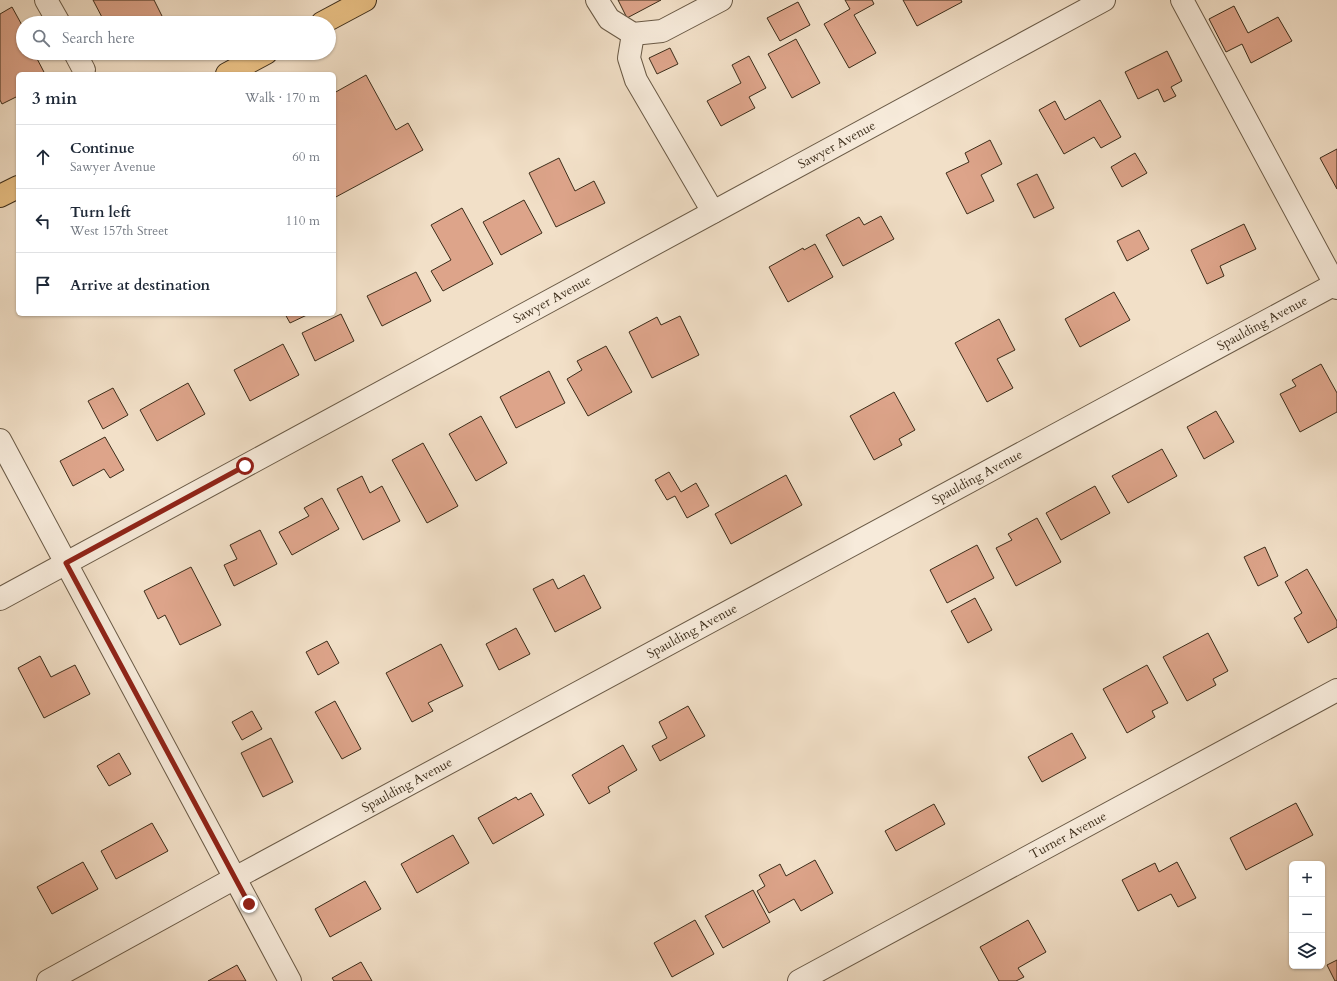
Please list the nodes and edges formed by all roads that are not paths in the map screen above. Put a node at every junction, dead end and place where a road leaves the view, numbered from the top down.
1 (46, 0) edge
2 (364, 0) edge
3 (597, 0) edge
4 (720, 0) edge
5 (1104, 0) edge
6 (1182, 0) edge
7 (54, 16) edge
8 (335, 16) edge
9 (633, 34) junction
10 (253, 60) edge
11 (231, 72) edge
12 (16, 188) edge
13 (0, 196) edge
14 (713, 212) junction
15 (1336, 285) edge
16 (0, 440) edge
17 (66, 563) junction
18 (0, 599) edge
19 (1337, 690) edge
20 (235, 878) junction
21 (48, 981) edge
22 (290, 981) edge
23 (799, 981) edge

1 - 7 street
2 - 8 main road
3 - 9 street
4 - 9 street
5 - 14 street, Sawyer Avenue
6 - 15 street
9 - 14 street
10 - 11 main road
12 - 13 main road
14 - 17 street, Sawyer Avenue
15 - 20 street, Spaulding Avenue
16 - 17 street
17 - 18 street, Sawyer Avenue
17 - 20 street
19 - 23 street, Turner Avenue
20 - 21 street, Spaulding Avenue
20 - 22 street

